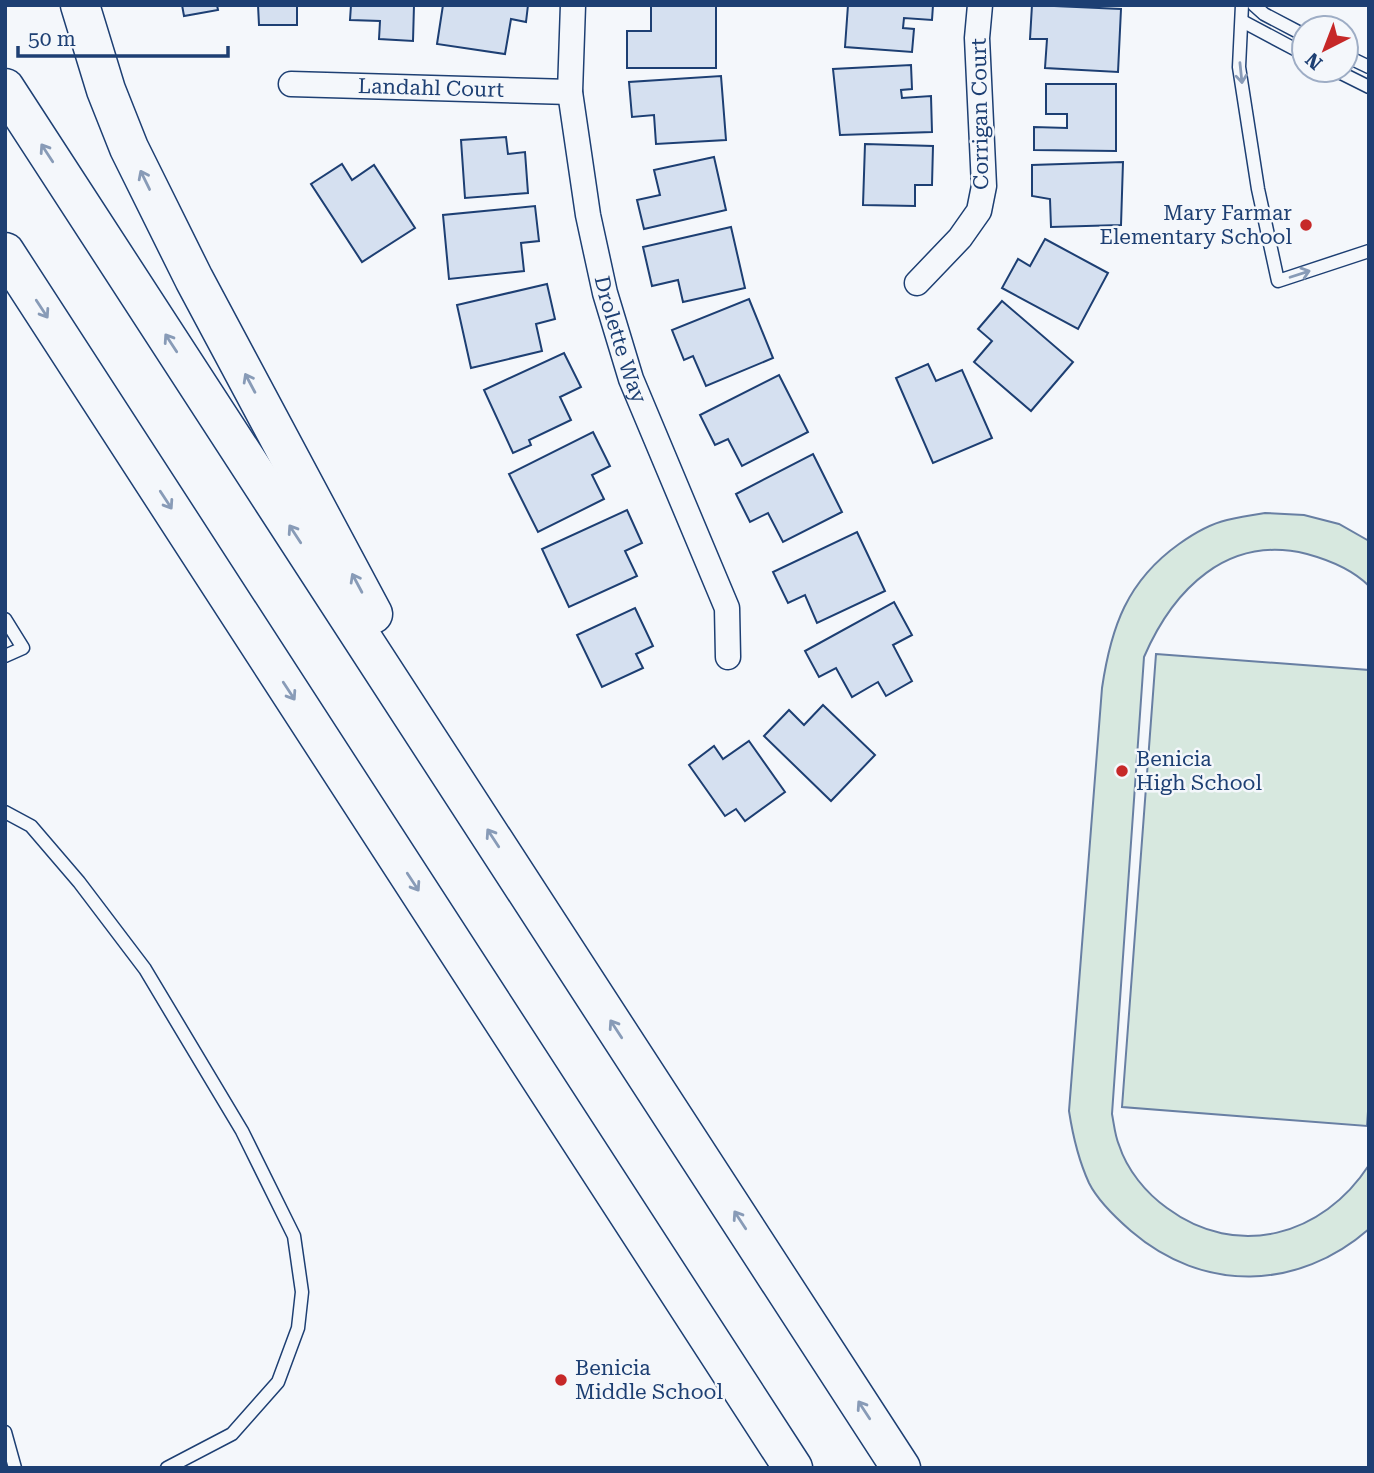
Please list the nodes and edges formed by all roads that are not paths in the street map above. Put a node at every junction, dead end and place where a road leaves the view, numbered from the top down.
1 (80, 5) edge
2 (573, 5) edge
3 (980, 5) edge
4 (1242, 5) edge
5 (1254, 5) edge
6 (1242, 21) junction
7 (1290, 28) edge
8 (1290, 47) edge
9 (292, 84) dead end
10 (5, 89) edge
11 (570, 92) junction
12 (1369, 251) edge
13 (5, 252) edge
14 (917, 283) dead end
15 (5, 619) edge
16 (5, 656) edge
17 (729, 657) dead end
18 (452, 776) junction
19 (5, 812) edge
20 (5, 1432) edge
21 (15, 1468) edge
22 (167, 1468) edge
23 (793, 1468) edge
24 (901, 1468) edge

18 -> 1 highway
2 - 11 street, Drolette Way
3 - 14 street, Corrigan Court
4 - 6 lane
5 - 7 lane
6 - 8 lane
6 -> 12 lane
9 - 11 street, Landahl Court
18 -> 10 highway
11 - 17 street, Drolette Way
13 -> 23 highway
15 - 16 lane
24 -> 18 highway
19 - 22 lane
20 - 21 lane

